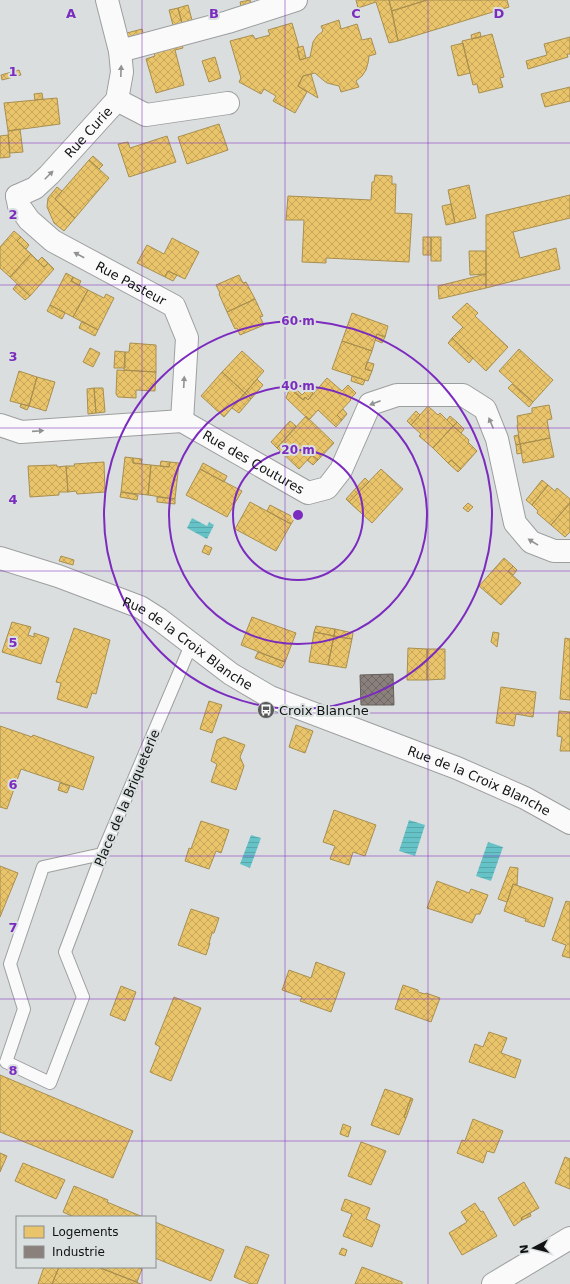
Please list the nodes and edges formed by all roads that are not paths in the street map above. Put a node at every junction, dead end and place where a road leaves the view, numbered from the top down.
1 (107, 0) edge
2 (296, 0) edge
3 (120, 51) junction
4 (117, 100) junction
5 (228, 103) dead end
6 (8, 194) edge
7 (182, 421) junction
8 (0, 425) edge
9 (570, 551) edge
10 (0, 558) edge
11 (191, 645) junction
12 (570, 823) edge
13 (102, 854) junction
14 (570, 1238) edge
15 (493, 1284) edge

1 - 3 street, Rue Curie
2 - 3 street
4 -> 3 street, Rue Curie
4 - 5 street
6 -> 4 street, Rue Curie
7 -> 6 street, Rue Pasteur
8 -> 7 street
9 -> 7 street, Rue des Coutures
10 - 11 street, Rue de la Croix Blanche
11 - 12 street, Rue de la Croix Blanche
11 - 13 lane, Place de la Briqueterie
13 - 13 lane, Place de la Briqueterie
14 - 15 street

